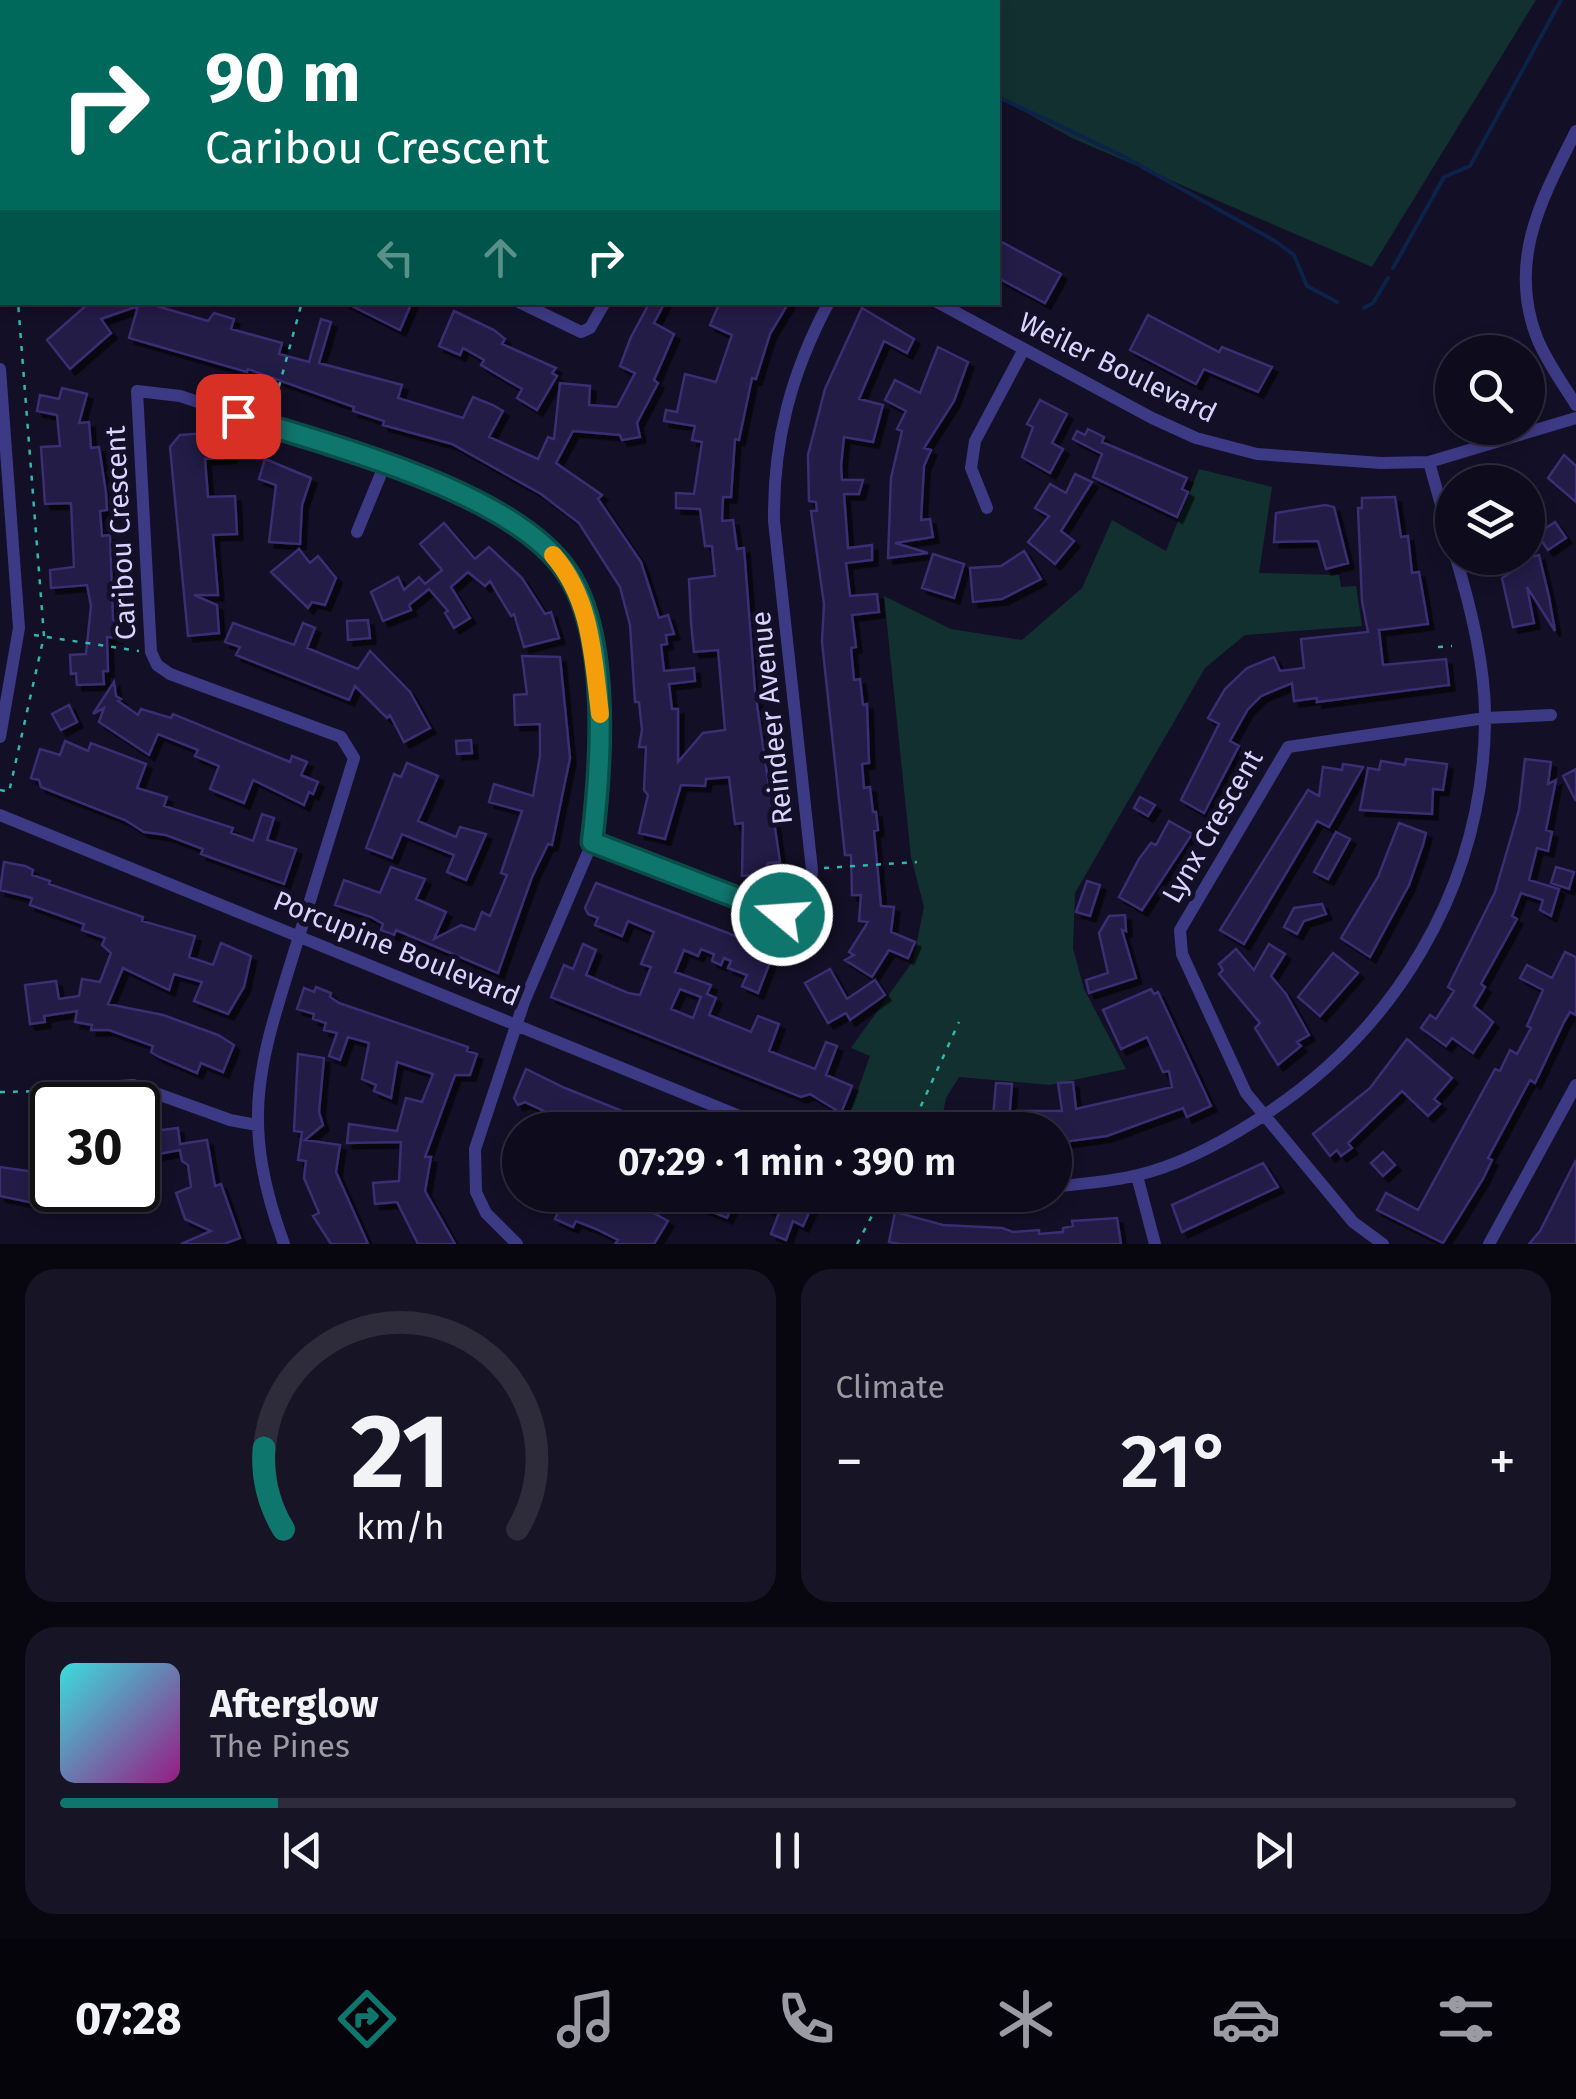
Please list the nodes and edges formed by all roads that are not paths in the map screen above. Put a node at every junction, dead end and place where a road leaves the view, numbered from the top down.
1 (1576, 130) edge
2 (526, 305) edge
3 (603, 305) edge
4 (829, 305) edge
5 (943, 305) edge
6 (1024, 349) junction
7 (0, 369) edge
8 (1576, 405) edge
9 (1576, 418) edge
10 (1429, 462) junction
11 (386, 464) junction
12 (1435, 483) edge
13 (987, 508) dead end
14 (358, 532) dead end
15 (1461, 575) edge
16 (1551, 715) dead end
17 (1485, 718) junction
18 (0, 736) edge
19 (0, 816) edge
20 (592, 842) junction
21 (299, 937) junction
22 (517, 1023) junction
23 (1576, 1085) edge
24 (160, 1095) edge
25 (731, 1112) edge
26 (1265, 1115) junction
27 (257, 1125) junction
28 (1137, 1176) junction
29 (1072, 1184) edge
30 (284, 1244) edge
31 (517, 1244) edge
32 (1155, 1244) edge
33 (1383, 1244) edge
34 (1489, 1244) edge

1 - 8 street
2 - 3 street
4 - 20 street, Reindeer Avenue
5 - 6 street, Weiler Boulevard
6 - 10 street, Weiler Boulevard
6 - 13 street
7 - 18 street
9 - 10 street, Weiler Boulevard
10 - 12 street
11 - 14 street
11 - 20 street, Caribou Crescent
11 - 21 street, Caribou Crescent
15 - 17 street
16 - 17 street, Lynx Crescent
17 - 26 street
17 - 26 street, Lynx Crescent
19 - 21 street, Porcupine Boulevard
20 - 22 street, Caribou Crescent
21 - 22 street, Porcupine Boulevard
21 - 27 street
22 - 25 street, Porcupine Boulevard
22 - 31 street, Caribou Crescent
23 - 34 street
24 - 27 street
26 - 28 street
26 - 33 street
27 - 30 street
28 - 29 street
28 - 32 street

